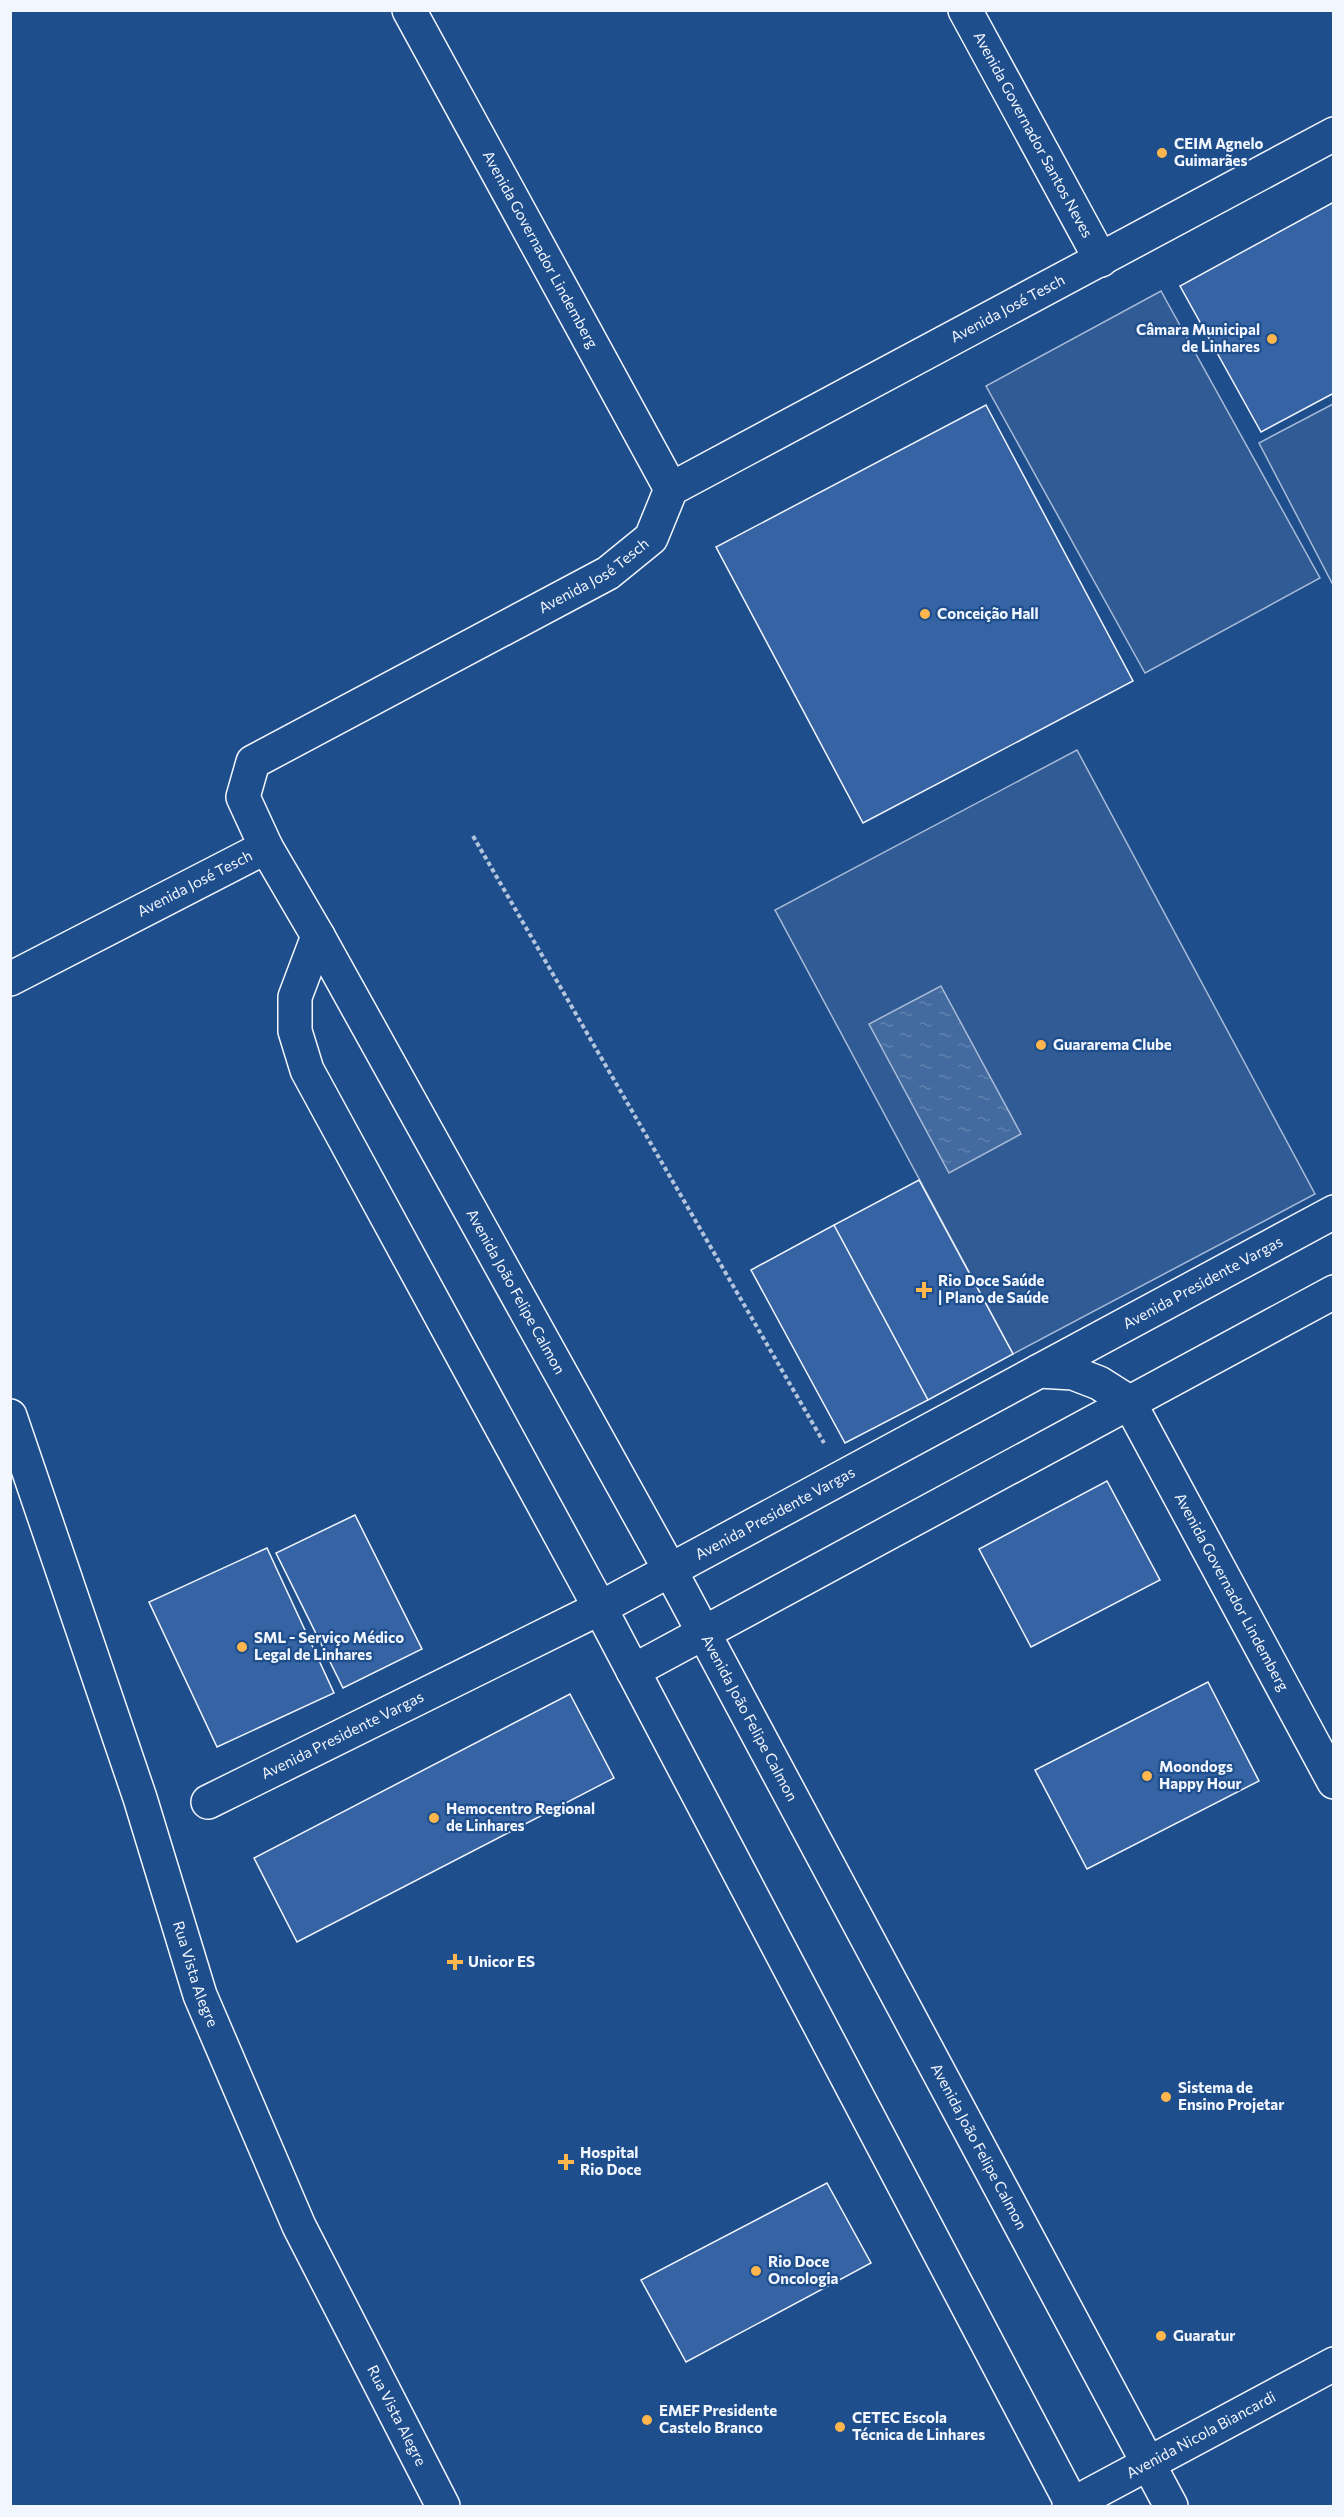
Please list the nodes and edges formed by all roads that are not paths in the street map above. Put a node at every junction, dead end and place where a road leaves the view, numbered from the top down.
1 (409, 10) edge
2 (965, 10) edge
3 (1334, 134) edge
4 (1101, 260) junction
5 (671, 489) junction
6 (266, 847) junction
7 (318, 936) junction
8 (10, 978) edge
9 (1334, 1212) edge
10 (1334, 1292) edge
11 (1039, 1371) junction
12 (1129, 1402) junction
13 (10, 1416) edge
14 (670, 1570) junction
15 (600, 1608) junction
16 (703, 1633) junction
17 (633, 1671) junction
18 (1334, 1782) edge
19 (208, 1802) dead end
20 (1334, 2364) edge
21 (1148, 2464) junction
22 (443, 2506) edge
23 (1071, 2506) edge
24 (1171, 2506) edge

1 - 5 street, Avenida Governador Lindemberg
2 - 4 street, Avenida Governador Santos Neves
3 - 4 street, Avenida José Tesch
4 - 5 street, Avenida José Tesch
5 - 6 street, Avenida José Tesch
6 - 7 street, Avenida João Felipe Calmon
6 - 8 street, Avenida José Tesch
7 - 14 street, Avenida João Felipe Calmon
7 - 15 street
9 - 11 street, Avenida Presidente Vargas
10 - 12 street
11 - 12 street
11 - 14 street, Avenida Presidente Vargas
12 - 16 street
12 - 18 street, Avenida Governador Lindemberg
13 - 22 street, Rua Vista Alegre
14 - 15 street, Avenida Presidente Vargas
14 - 16 street, Avenida João Felipe Calmon
15 - 17 street
15 - 19 street, Avenida Presidente Vargas
16 - 17 street
16 - 21 street, Avenida João Felipe Calmon
17 - 23 street
20 - 21 street, Avenida Nicola Biancardi
21 - 23 street, Avenida Nicola Biancardi
21 - 24 street, Avenida João Felipe Calmon

